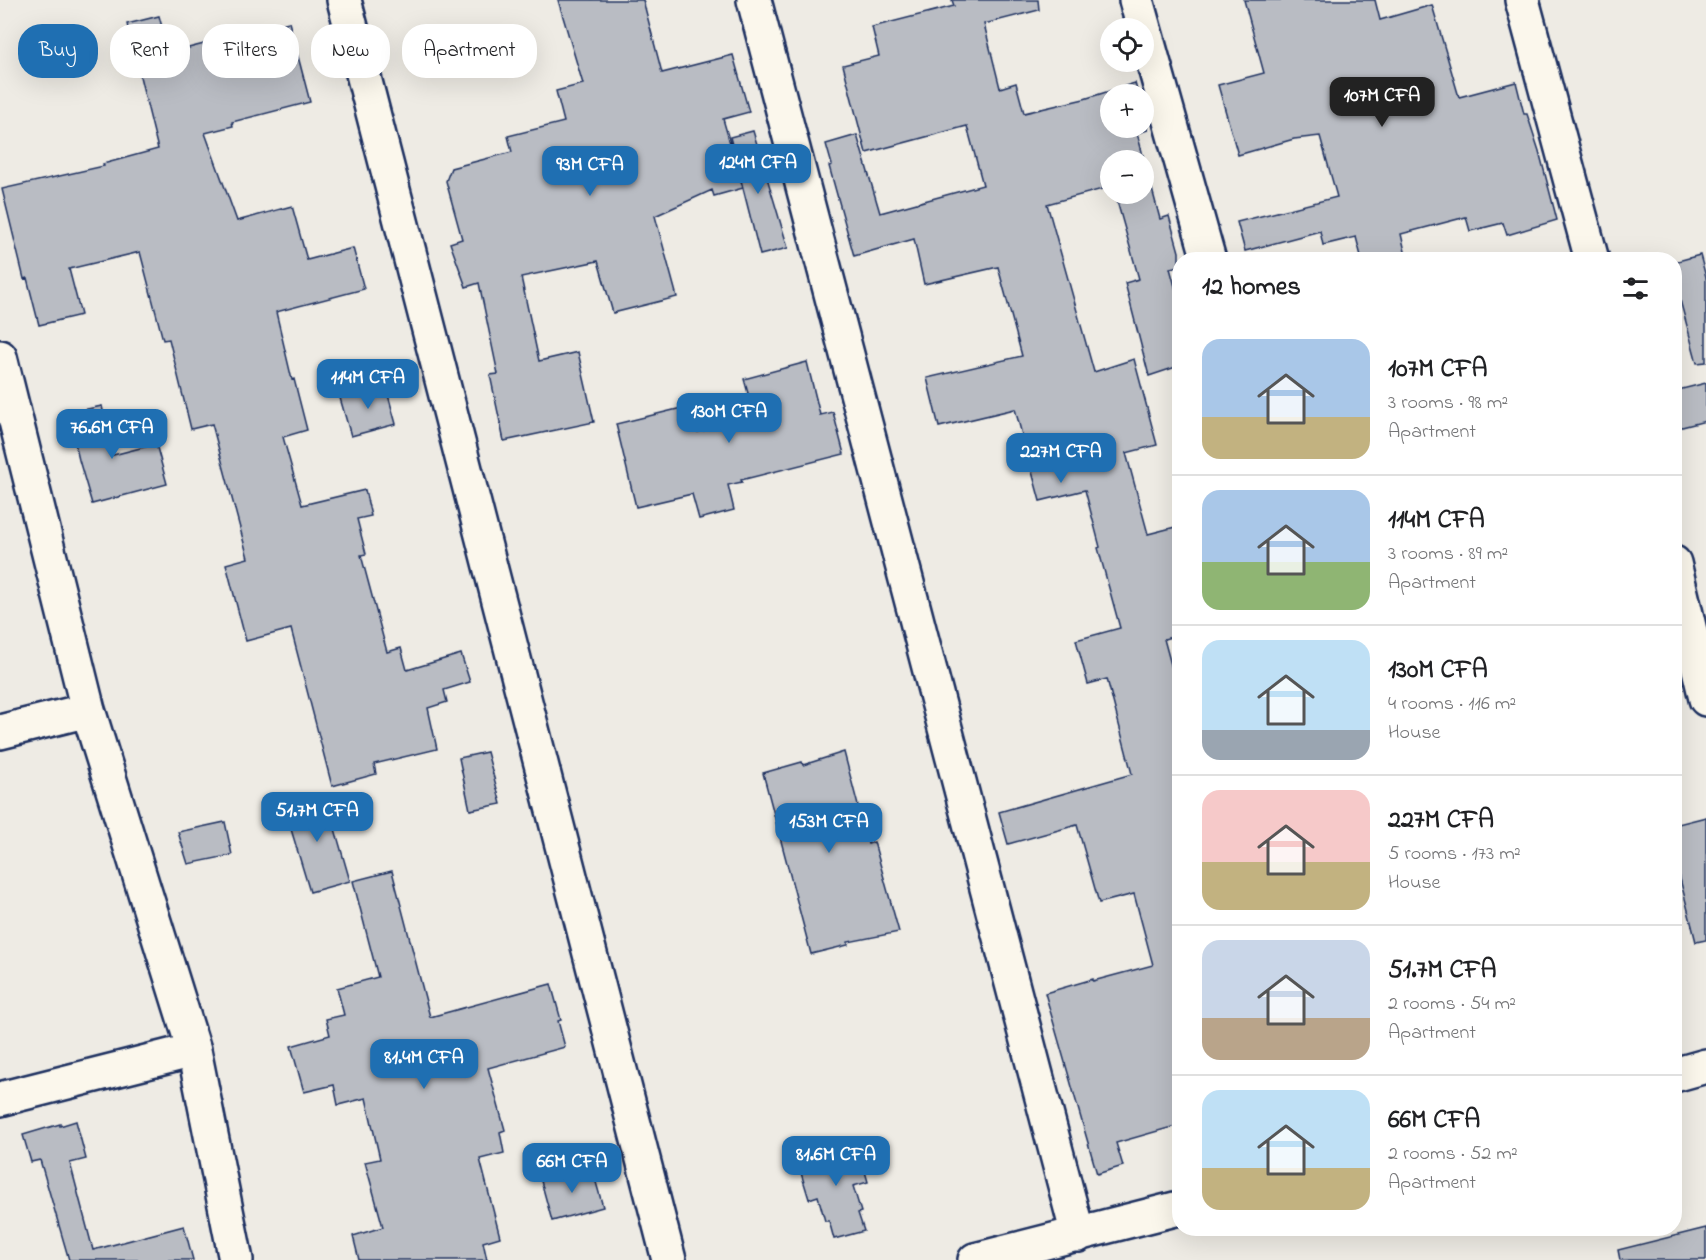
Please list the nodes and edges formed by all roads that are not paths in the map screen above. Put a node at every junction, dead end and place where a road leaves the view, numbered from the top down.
1 (344, 0) edge
2 (754, 0) edge
3 (1136, 0) edge
4 (1522, 0) edge
5 (1207, 252) edge
6 (1590, 252) edge
7 (3, 376) edge
8 (1682, 597) edge
9 (1706, 699) edge
10 (88, 710) junction
11 (0, 732) edge
12 (194, 1050) junction
13 (1706, 1066) edge
14 (1682, 1072) edge
15 (0, 1099) edge
16 (1172, 1210) edge
17 (1078, 1235) junction
18 (236, 1260) edge
19 (669, 1260) edge
20 (975, 1260) edge

1 - 19 street
2 - 17 street
3 - 5 street
4 - 6 street
7 - 10 street
8 - 9 street
10 - 11 street
10 - 12 street
12 - 15 street
12 - 18 street
13 - 14 street
16 - 17 street
17 - 20 street

